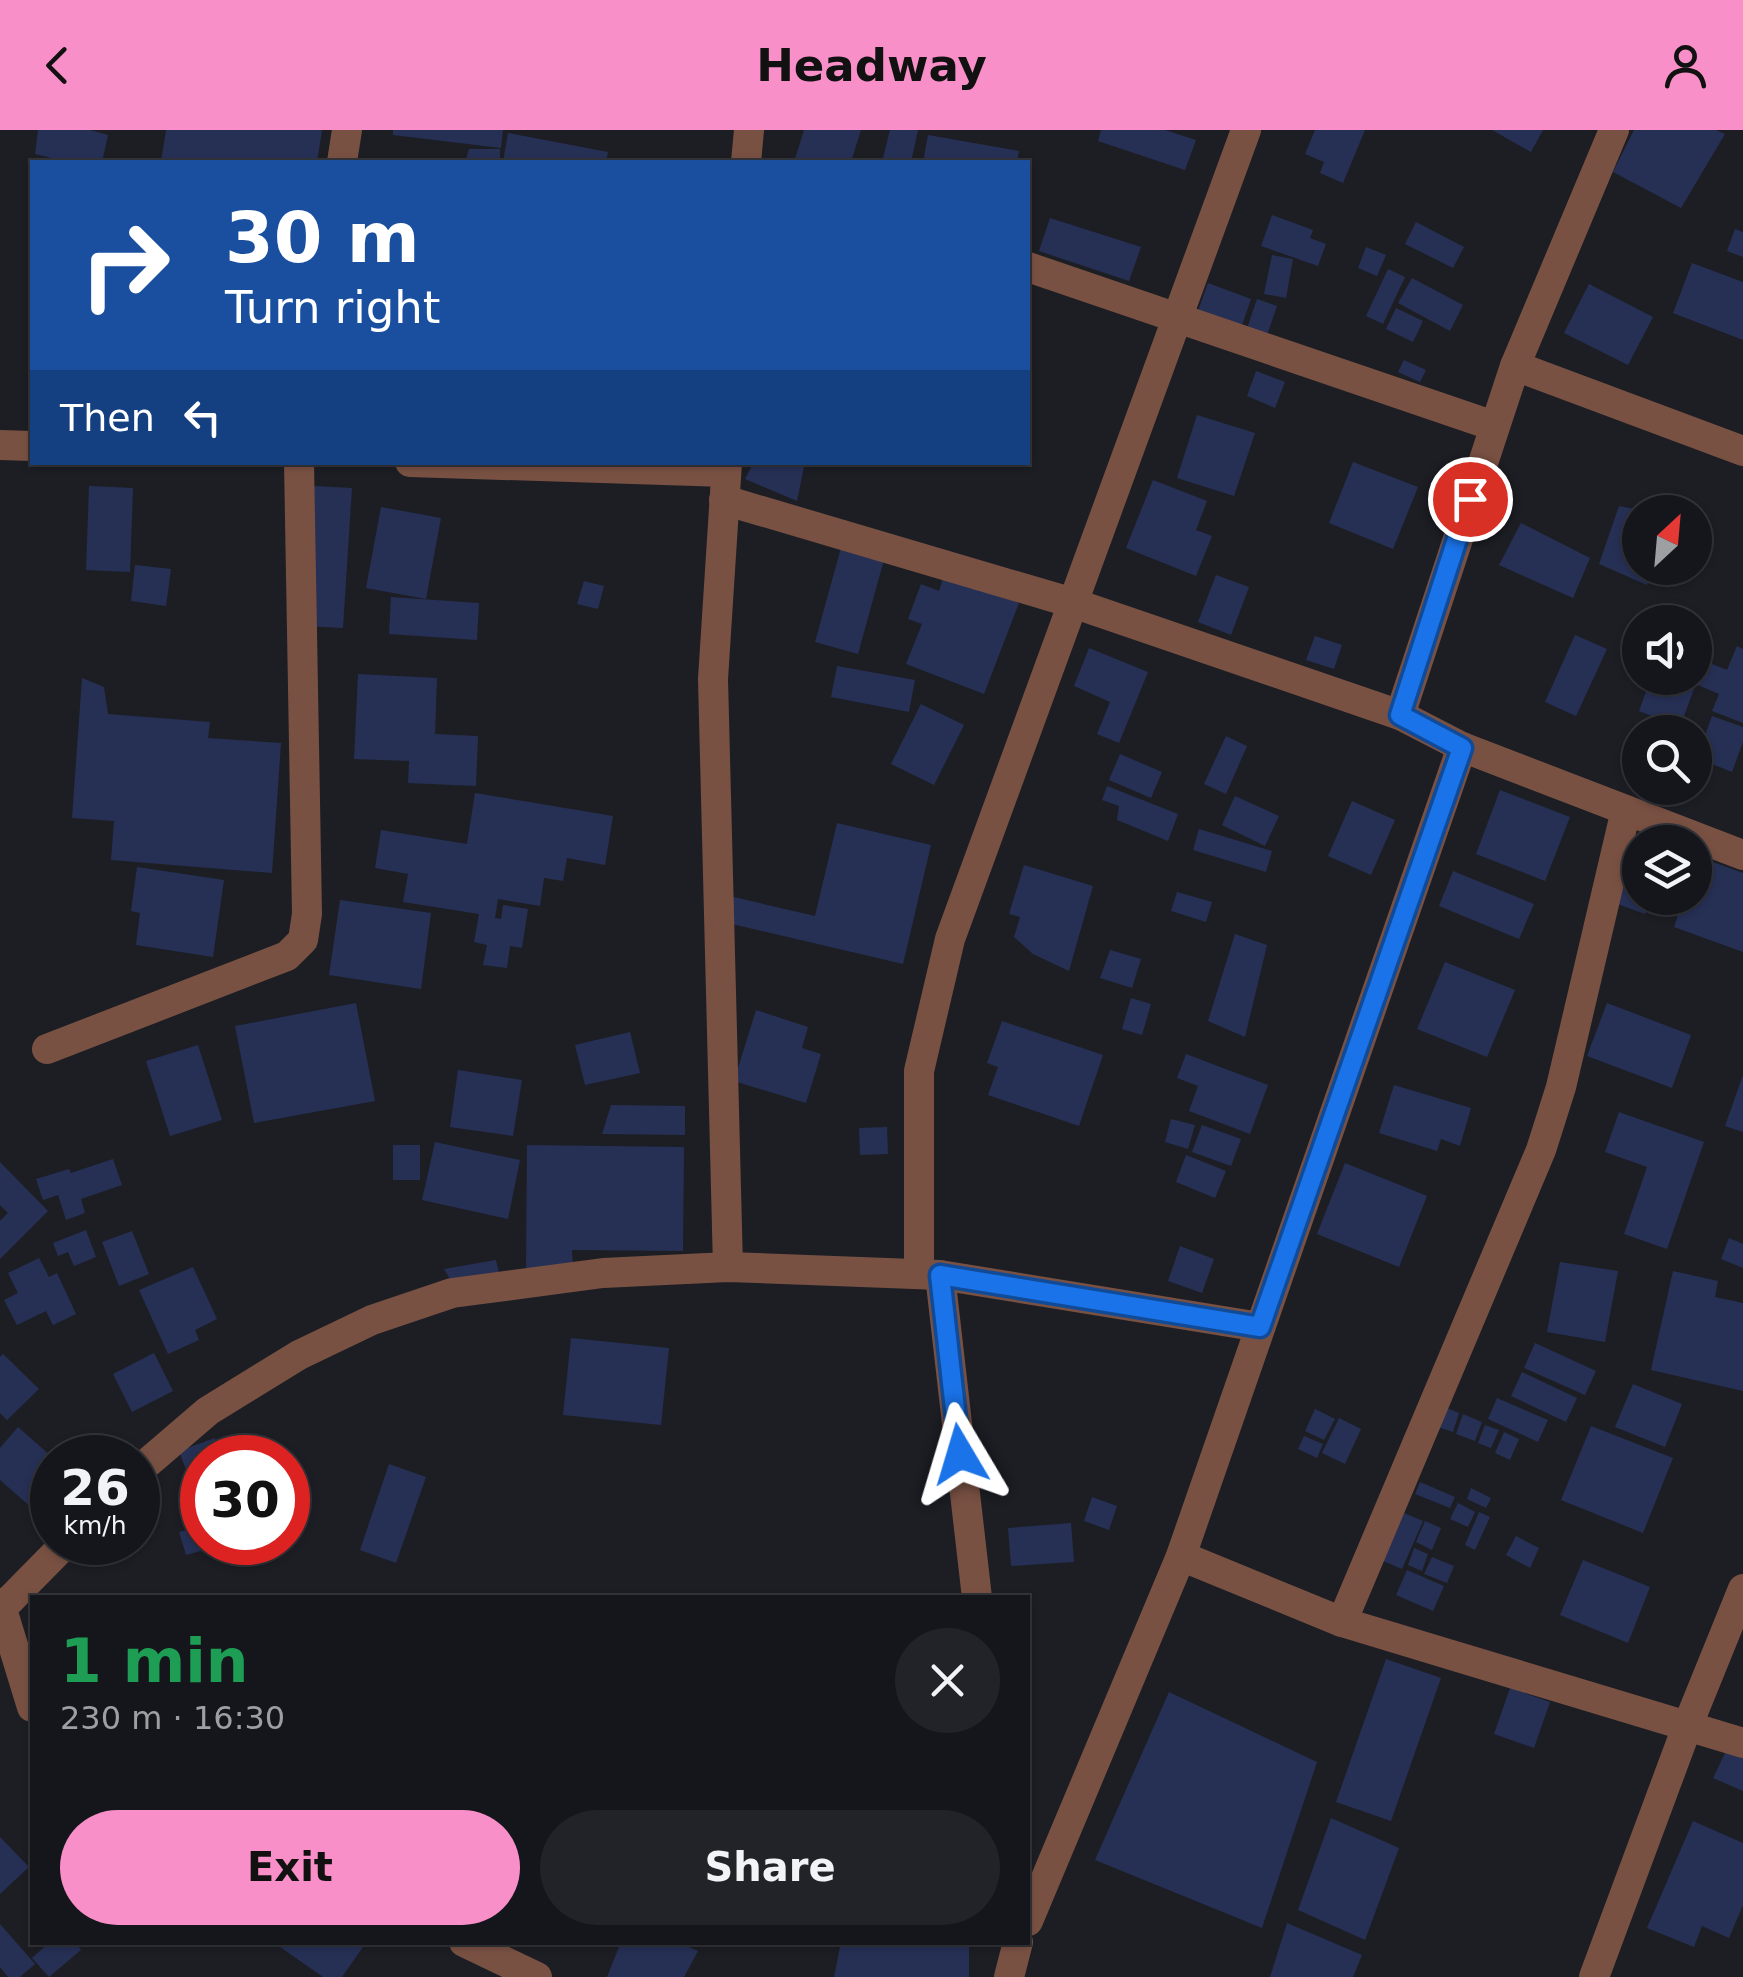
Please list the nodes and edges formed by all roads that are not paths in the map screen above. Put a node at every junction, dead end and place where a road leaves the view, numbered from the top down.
1 (346, 130) edge
2 (749, 130) edge
3 (1246, 130) edge
4 (1614, 130) edge
5 (342, 160) edge
6 (746, 160) edge
7 (1030, 268) edge
8 (1177, 318) junction
9 (1514, 366) junction
10 (1494, 426) junction
11 (0, 445) edge
12 (30, 446) edge
13 (1743, 451) edge
14 (299, 465) edge
15 (469, 465) edge
16 (726, 478) edge
17 (1073, 603) junction
18 (1400, 715) junction
19 (1462, 748) junction
20 (1626, 810) junction
21 (1743, 855) edge
22 (47, 1049) dead end
23 (728, 1268) junction
24 (929, 1274) junction
25 (1260, 1327) junction
26 (160, 1453) edge
27 (1181, 1556) junction
28 (43, 1565) edge
29 (1743, 1589) edge
30 (977, 1595) edge
31 (1, 1606) edge
32 (1342, 1622) junction
33 (30, 1700) edge
34 (1687, 1727) junction
35 (1743, 1743) edge
36 (1030, 1914) edge
37 (470, 1945) edge
38 (1018, 1945) edge
39 (537, 1977) edge
40 (1009, 1977) edge
41 (1594, 1977) edge

1 - 5 street
2 - 6 street
3 - 8 street
4 - 9 street
7 - 8 street
8 - 10 street
8 - 17 street
9 - 10 street
9 - 13 street
10 - 18 street
11 - 12 street
14 - 22 street
15 - 16 street
16 - 17 street
16 - 23 street
17 - 18 street
17 - 24 street
18 - 19 street
19 - 20 street
19 - 25 street
20 - 21 street
20 - 32 street
23 - 24 street
23 - 26 street
24 - 25 street
24 - 30 street
25 - 27 street
27 - 32 street
27 - 36 street
28 - 31 street
29 - 34 street
31 - 33 street
32 - 34 street
34 - 35 street
34 - 41 street
37 - 39 street
38 - 40 street

